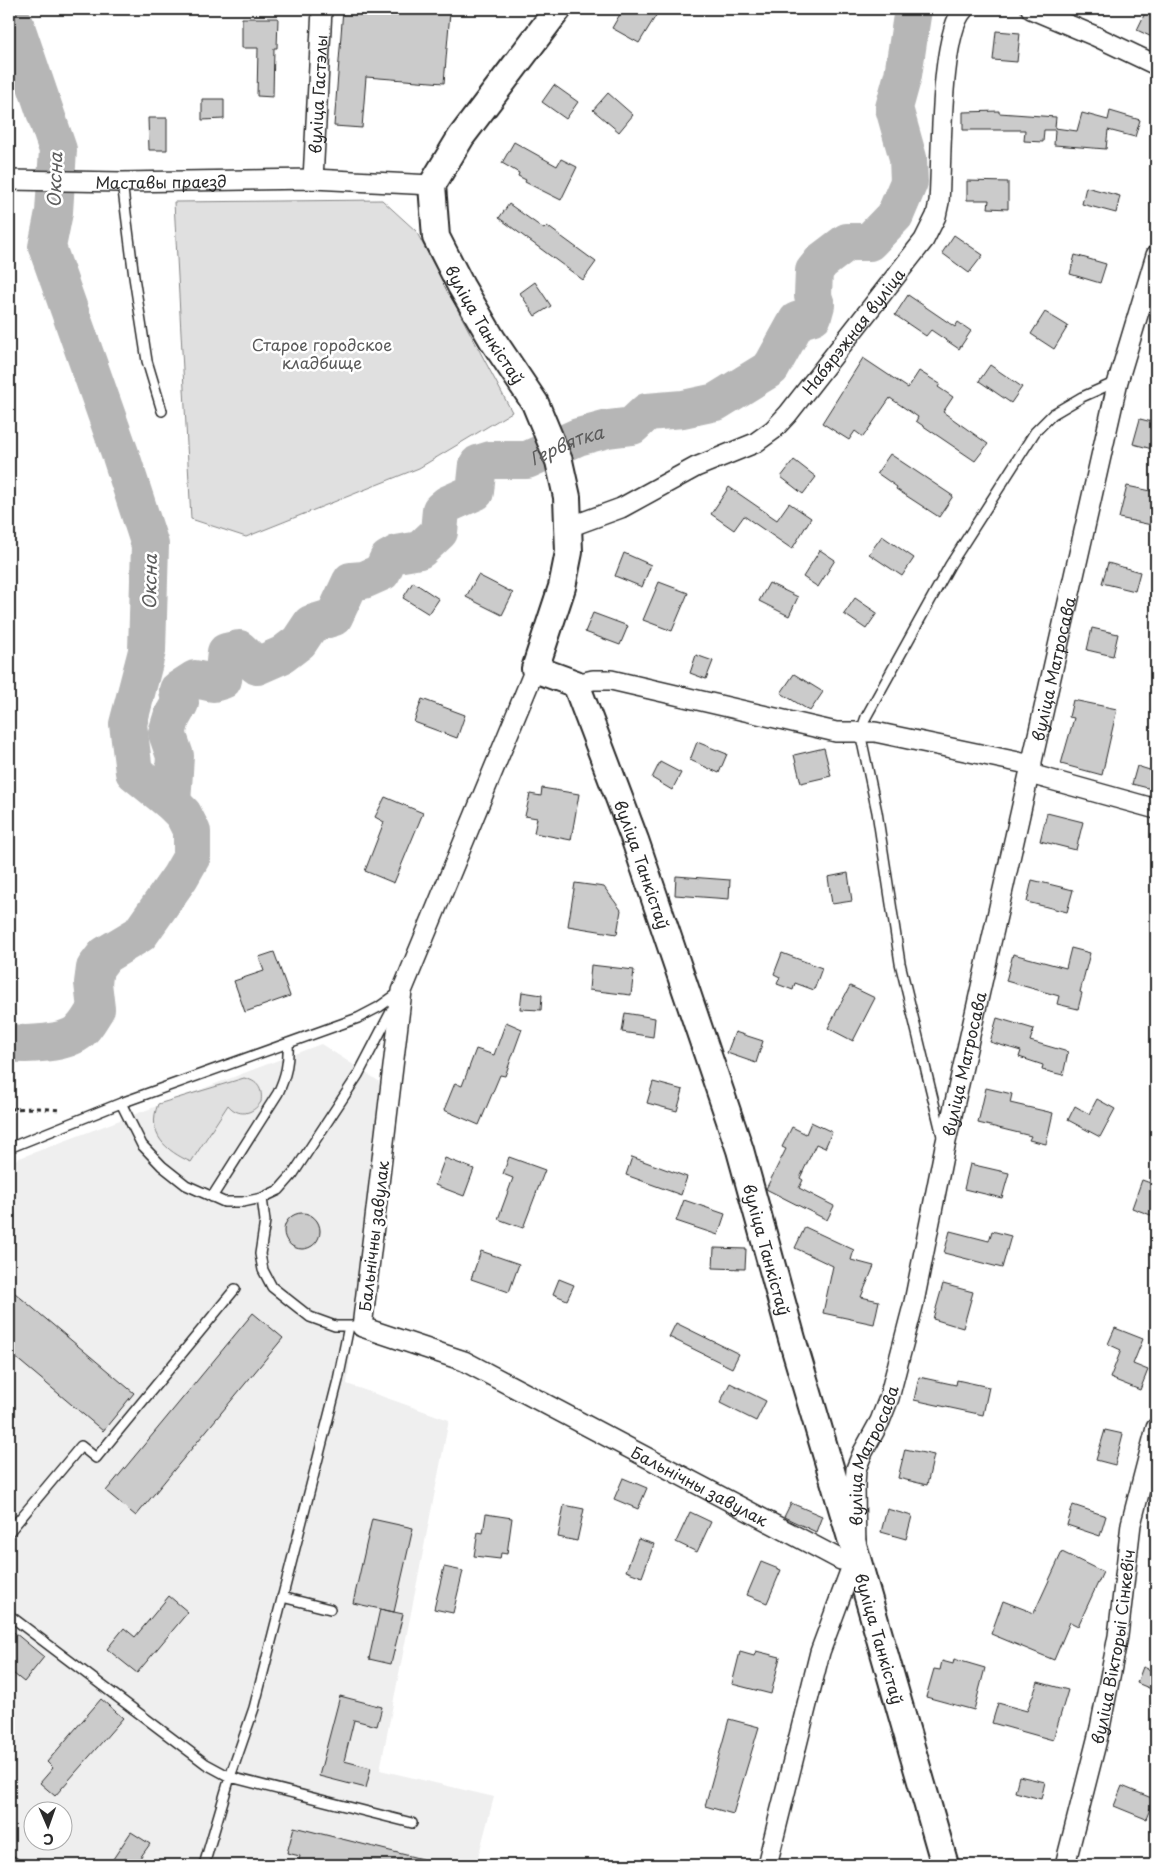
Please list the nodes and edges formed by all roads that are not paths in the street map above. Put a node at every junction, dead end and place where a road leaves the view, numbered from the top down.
1 (322, 9) edge
2 (558, 9) edge
3 (964, 9) edge
4 (1031, 9) edge
5 (1156, 65) edge
6 (313, 179) junction
7 (18, 180) edge
8 (122, 182) junction
9 (432, 185) junction
10 (1156, 255) edge
11 (1118, 380) junction
12 (162, 411) dead end
13 (569, 527) junction
14 (535, 669) junction
15 (576, 684) junction
16 (861, 732) junction
17 (1031, 769) junction
18 (1156, 809) edge
19 (402, 991) junction
20 (288, 1043) junction
21 (121, 1103) junction
22 (945, 1146) junction
23 (9, 1148) edge
24 (212, 1198) junction
25 (262, 1198) junction
26 (235, 1289) dead end
27 (355, 1326) junction
28 (1156, 1428) edge
29 (9, 1532) edge
30 (856, 1555) junction
31 (282, 1597) junction
32 (330, 1609) dead end
33 (9, 1615) edge
34 (230, 1777) junction
35 (412, 1823) dead end
36 (9, 1859) edge
37 (17, 1865) edge
38 (204, 1865) edge
39 (767, 1865) edge
40 (945, 1865) edge
41 (1065, 1865) edge

1 - 6 street, вуліца Гастэлы
2 - 9 street
3 - 13 street, Набярэжная вуліца
4 - 5 street
6 - 8 street, Маставы праезд
6 - 9 street, Маставы праезд
7 - 8 street, Маставы праезд
8 - 12 lane
9 - 13 street, вуліца Танкістаў
10 - 11 street, вуліца Матросава
11 - 16 lane
11 - 17 street, вуліца Матросава
13 - 14 street, вуліца Танкістаў
14 - 15 street
14 - 19 street, вуліца Танкістаў
15 - 16 street
15 - 30 street, вуліца Танкістаў
16 - 17 street
16 - 22 lane
17 - 18 street
17 - 22 street, вуліца Матросава
19 - 20 lane
19 - 25 lane
19 - 27 street, Бальнічны завулак
20 - 21 lane
20 - 24 lane
21 - 23 lane
21 - 24 lane
22 - 30 street, вуліца Матросава
24 - 25 lane
25 - 27 lane
26 - 29 lane
27 - 30 street, Бальнічны завулак
27 - 31 lane
28 - 41 street, вуліца Вікторыі Сінкевіч
30 - 39 street, вуліца Матросава
30 - 40 street, вуліца Танкістаў
31 - 32 lane
31 - 34 lane
33 - 34 lane
34 - 35 lane
34 - 38 lane
36 - 37 lane

